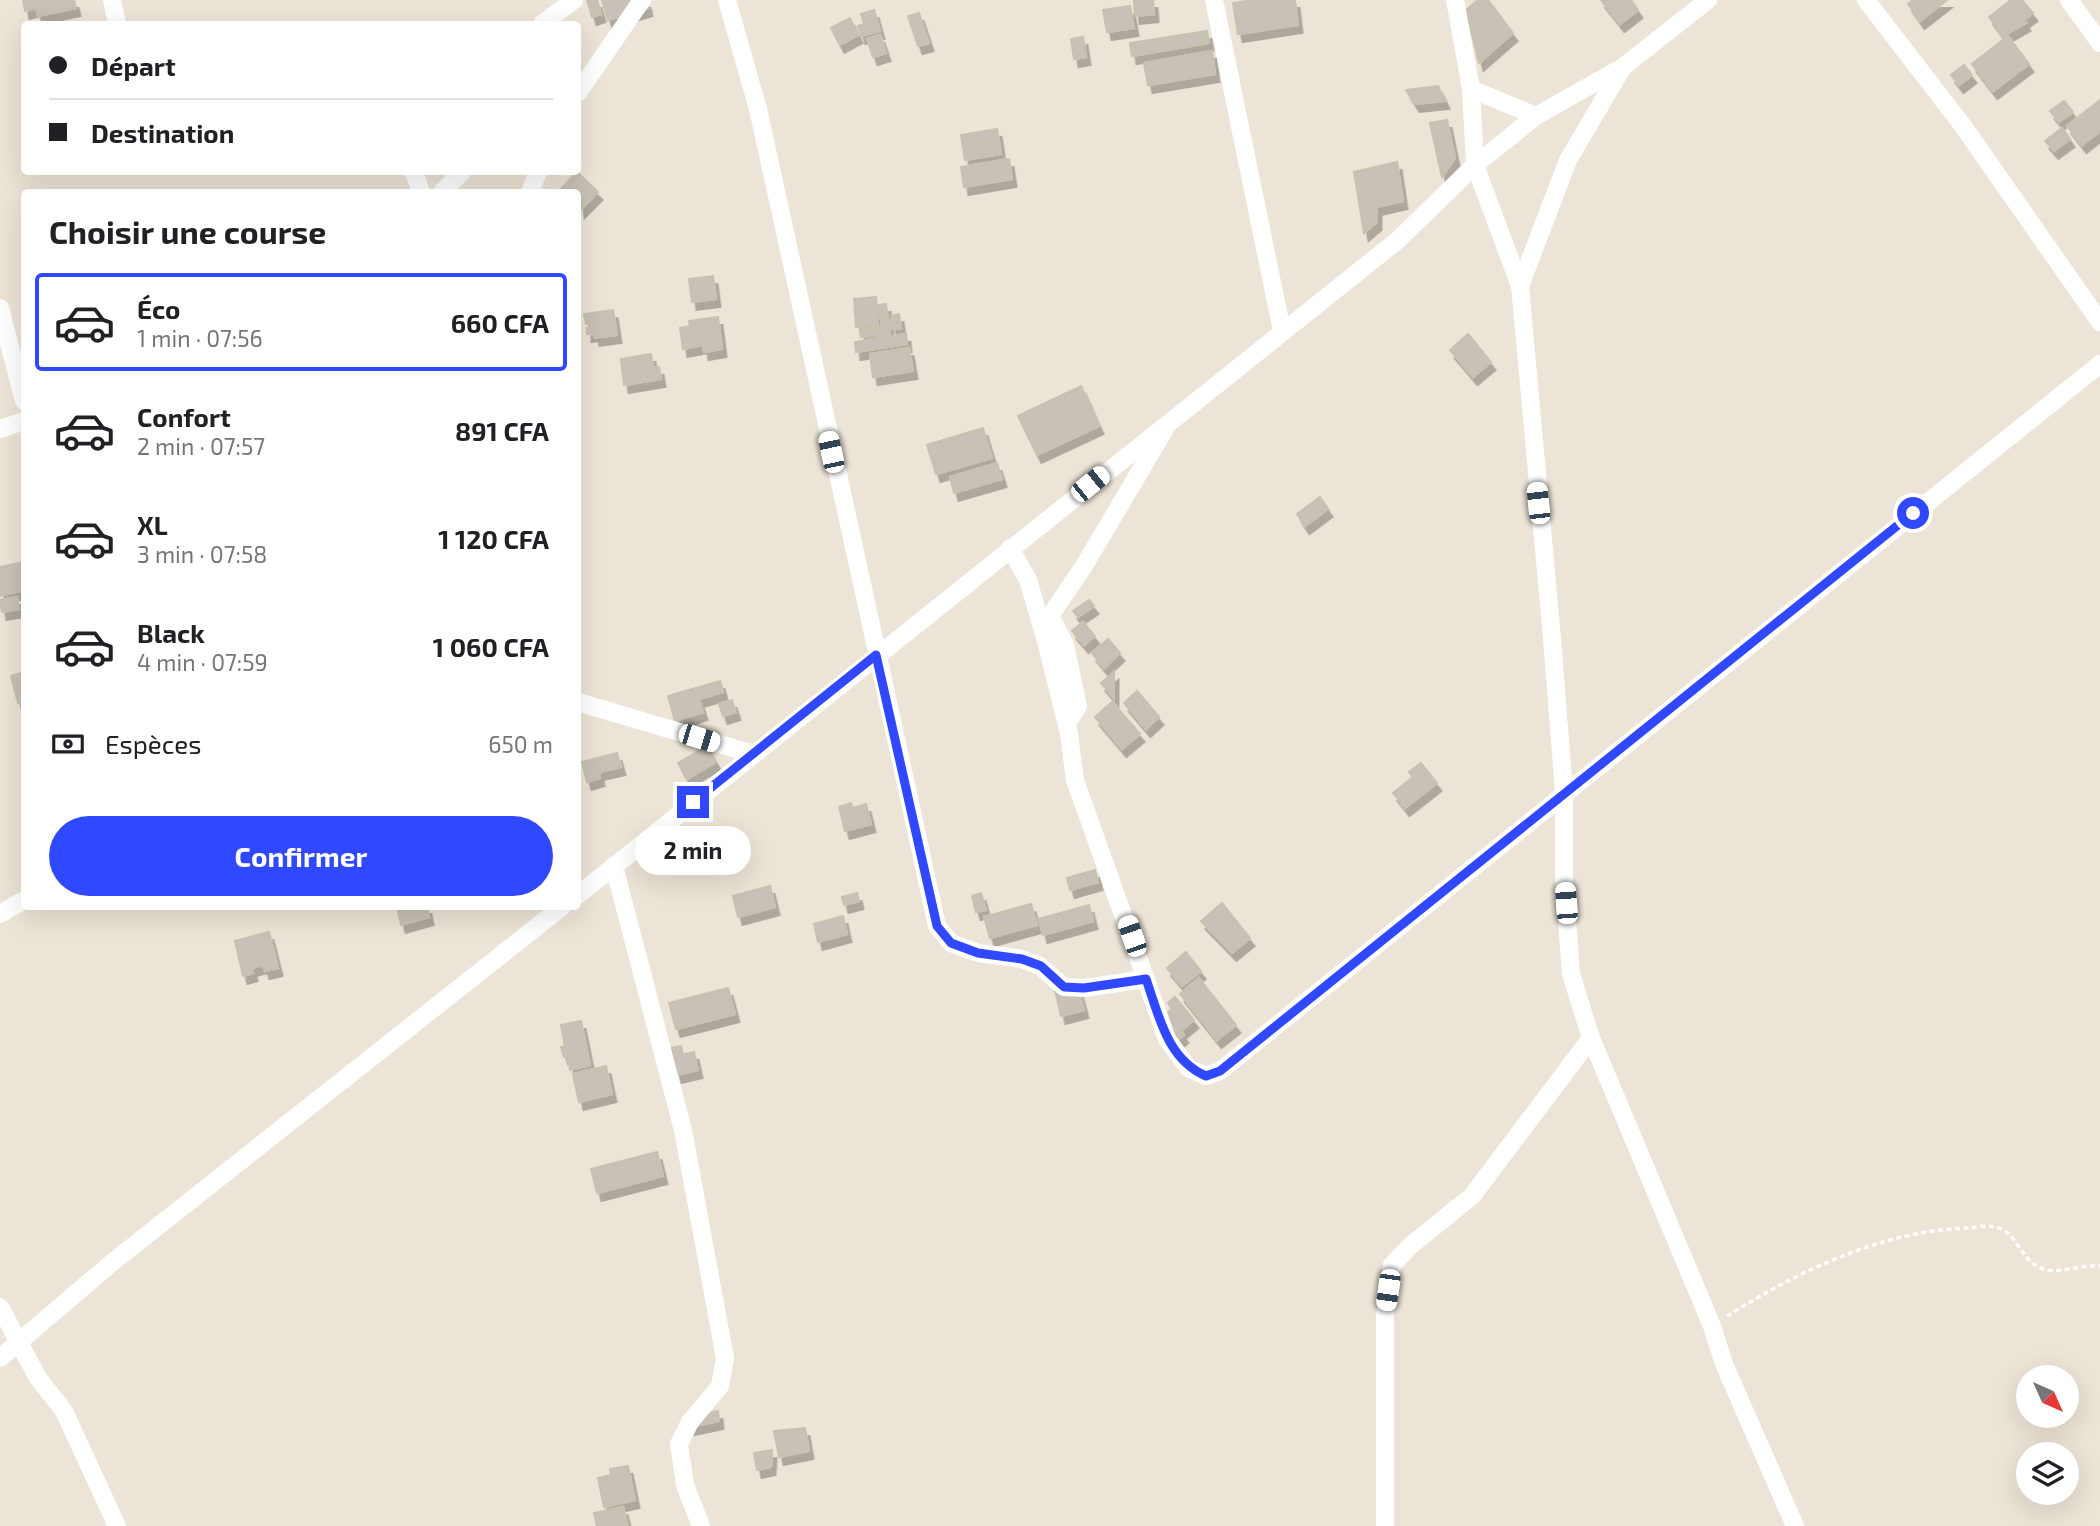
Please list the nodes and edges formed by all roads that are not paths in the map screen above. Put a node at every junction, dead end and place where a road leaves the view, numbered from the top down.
1 (112, 0) edge
2 (573, 0) edge
3 (642, 0) edge
4 (727, 0) edge
5 (1214, 0) edge
6 (1455, 0) edge
7 (1708, 0) edge
8 (1866, 0) edge
9 (2070, 0) edge
10 (116, 21) edge
11 (546, 21) edge
12 (2100, 43) edge
13 (1623, 67) junction
14 (581, 89) edge
15 (1471, 89) junction
16 (1536, 116) junction
17 (1475, 165) junction
18 (460, 175) edge
19 (445, 189) edge
20 (1520, 286) junction
21 (0, 308) edge
22 (2100, 322) edge
23 (1282, 331) junction
24 (2100, 364) edge
25 (21, 389) edge
26 (1170, 420) junction
27 (21, 422) edge
28 (0, 429) edge
29 (1010, 548) junction
30 (876, 655) junction
31 (581, 703) edge
32 (1067, 723) junction
33 (752, 754) junction
34 (1564, 792) junction
35 (614, 866) junction
36 (581, 893) edge
37 (21, 902) edge
38 (557, 910) edge
39 (0, 914) edge
40 (1146, 979) junction
41 (1591, 1038) junction
42 (0, 1307) edge
43 (19, 1339) junction
44 (0, 1359) edge
45 (117, 1526) edge
46 (701, 1526) edge
47 (1385, 1526) edge
48 (1795, 1526) edge

1 - 10 street
2 - 11 street
3 - 14 street
4 - 30 street
5 - 23 street
6 - 15 street
7 - 13 street
8 - 22 street
9 - 12 street
13 - 16 street
13 - 20 street
15 - 16 street
15 - 17 street
16 - 17 street
17 - 20 street
17 - 23 street
18 - 19 street
20 - 34 street
21 - 25 street
23 - 26 street
24 - 34 street
26 - 29 street
26 - 32 street
27 - 28 street
29 - 30 street
29 - 32 street
30 - 33 street
30 - 40 street
31 - 33 street
32 - 40 street
33 - 35 street
34 - 40 street
34 - 41 street
35 - 36 street
35 - 46 street
37 - 39 street
38 - 43 street
41 - 47 street
41 - 48 street
42 - 43 street
43 - 44 street
43 - 45 street

